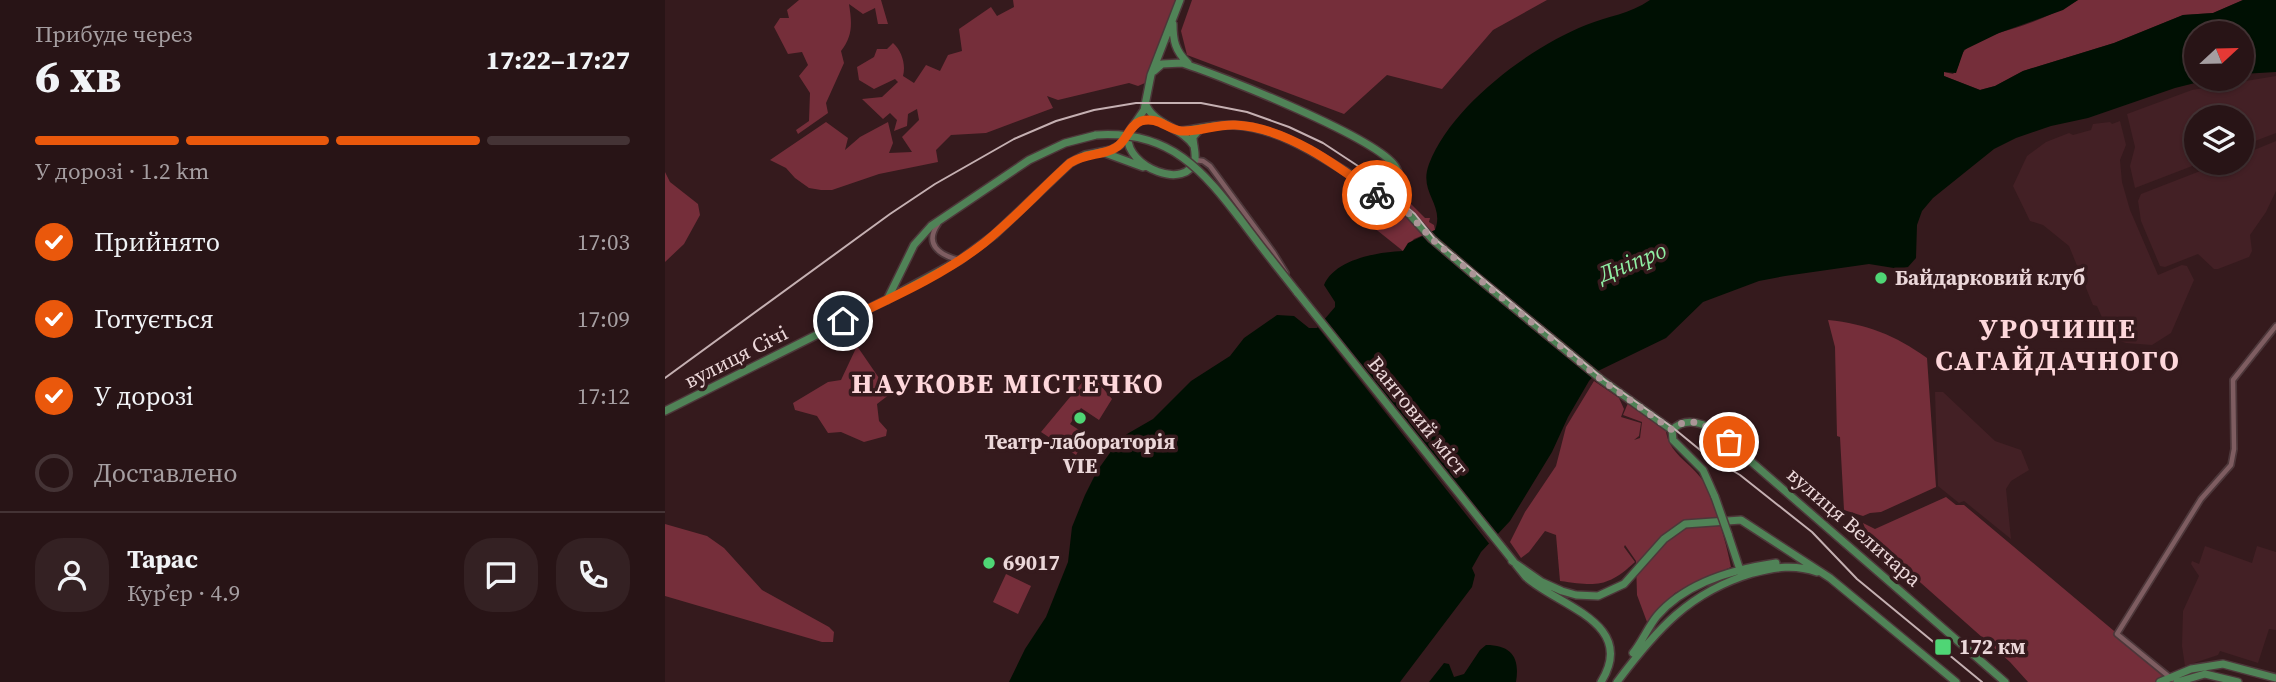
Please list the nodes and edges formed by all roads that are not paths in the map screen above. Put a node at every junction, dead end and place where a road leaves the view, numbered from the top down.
1 (1180, 0) edge
2 (1176, 9) junction
3 (1192, 67) junction
4 (1151, 75) junction
5 (1145, 104) junction
6 (1164, 123) junction
7 (1135, 124) junction
8 (1203, 128) junction
9 (1179, 131) junction
10 (1129, 132) junction
11 (1194, 147) junction
12 (1101, 153) junction
13 (1195, 160) junction
14 (1154, 171) junction
15 (1400, 201) junction
16 (944, 216) junction
17 (960, 260) junction
18 (1297, 292) junction
19 (886, 300) junction
20 (2276, 326) edge
21 (665, 411) edge
22 (1671, 428) junction
23 (1512, 561) junction
24 (1737, 573) junction
25 (1830, 578) junction
26 (2220, 664) junction
27 (2218, 676) junction
28 (2276, 678) edge
29 (2175, 681) edge
30 (1601, 682) edge
31 (1615, 682) edge
32 (1956, 682) edge
33 (2004, 682) edge
34 (2159, 682) edge
35 (2238, 682) edge

1 - 2 main road
2 - 3 main road
2 - 4 main road
3 - 4 main road
3 - 15 main road
4 - 5 main road
5 - 6 main road
5 - 7 main road
6 - 7 main road
6 - 9 main road
7 - 10 main road
8 - 9 main road
8 - 11 main road
8 - 15 main road
9 - 11 main road
10 - 12 main road, вулиця Січі
10 - 14 main road
11 - 13 main road
12 - 14 main road
12 - 17 main road, вулиця Січі
13 - 14 main road
13 - 18 street, bridge
15 - 22 main road
16 - 17 street
16 - 18 main road, Вантовий міст, bridge
16 - 19 main road, Вантовий міст
17 - 19 main road, вулиця Січі
18 - 23 main road, Вантовий міст
19 - 21 main road, вулиця Січі
20 - 29 street
22 - 24 main road, bridge
22 - 33 main road, вулиця Величара
23 - 25 main road
23 - 30 main road
24 - 25 main road
24 - 31 main road
25 - 32 main road
26 - 27 main road
26 - 28 main road
26 - 29 main road
27 - 29 main road
27 - 35 main road
29 - 34 main road

